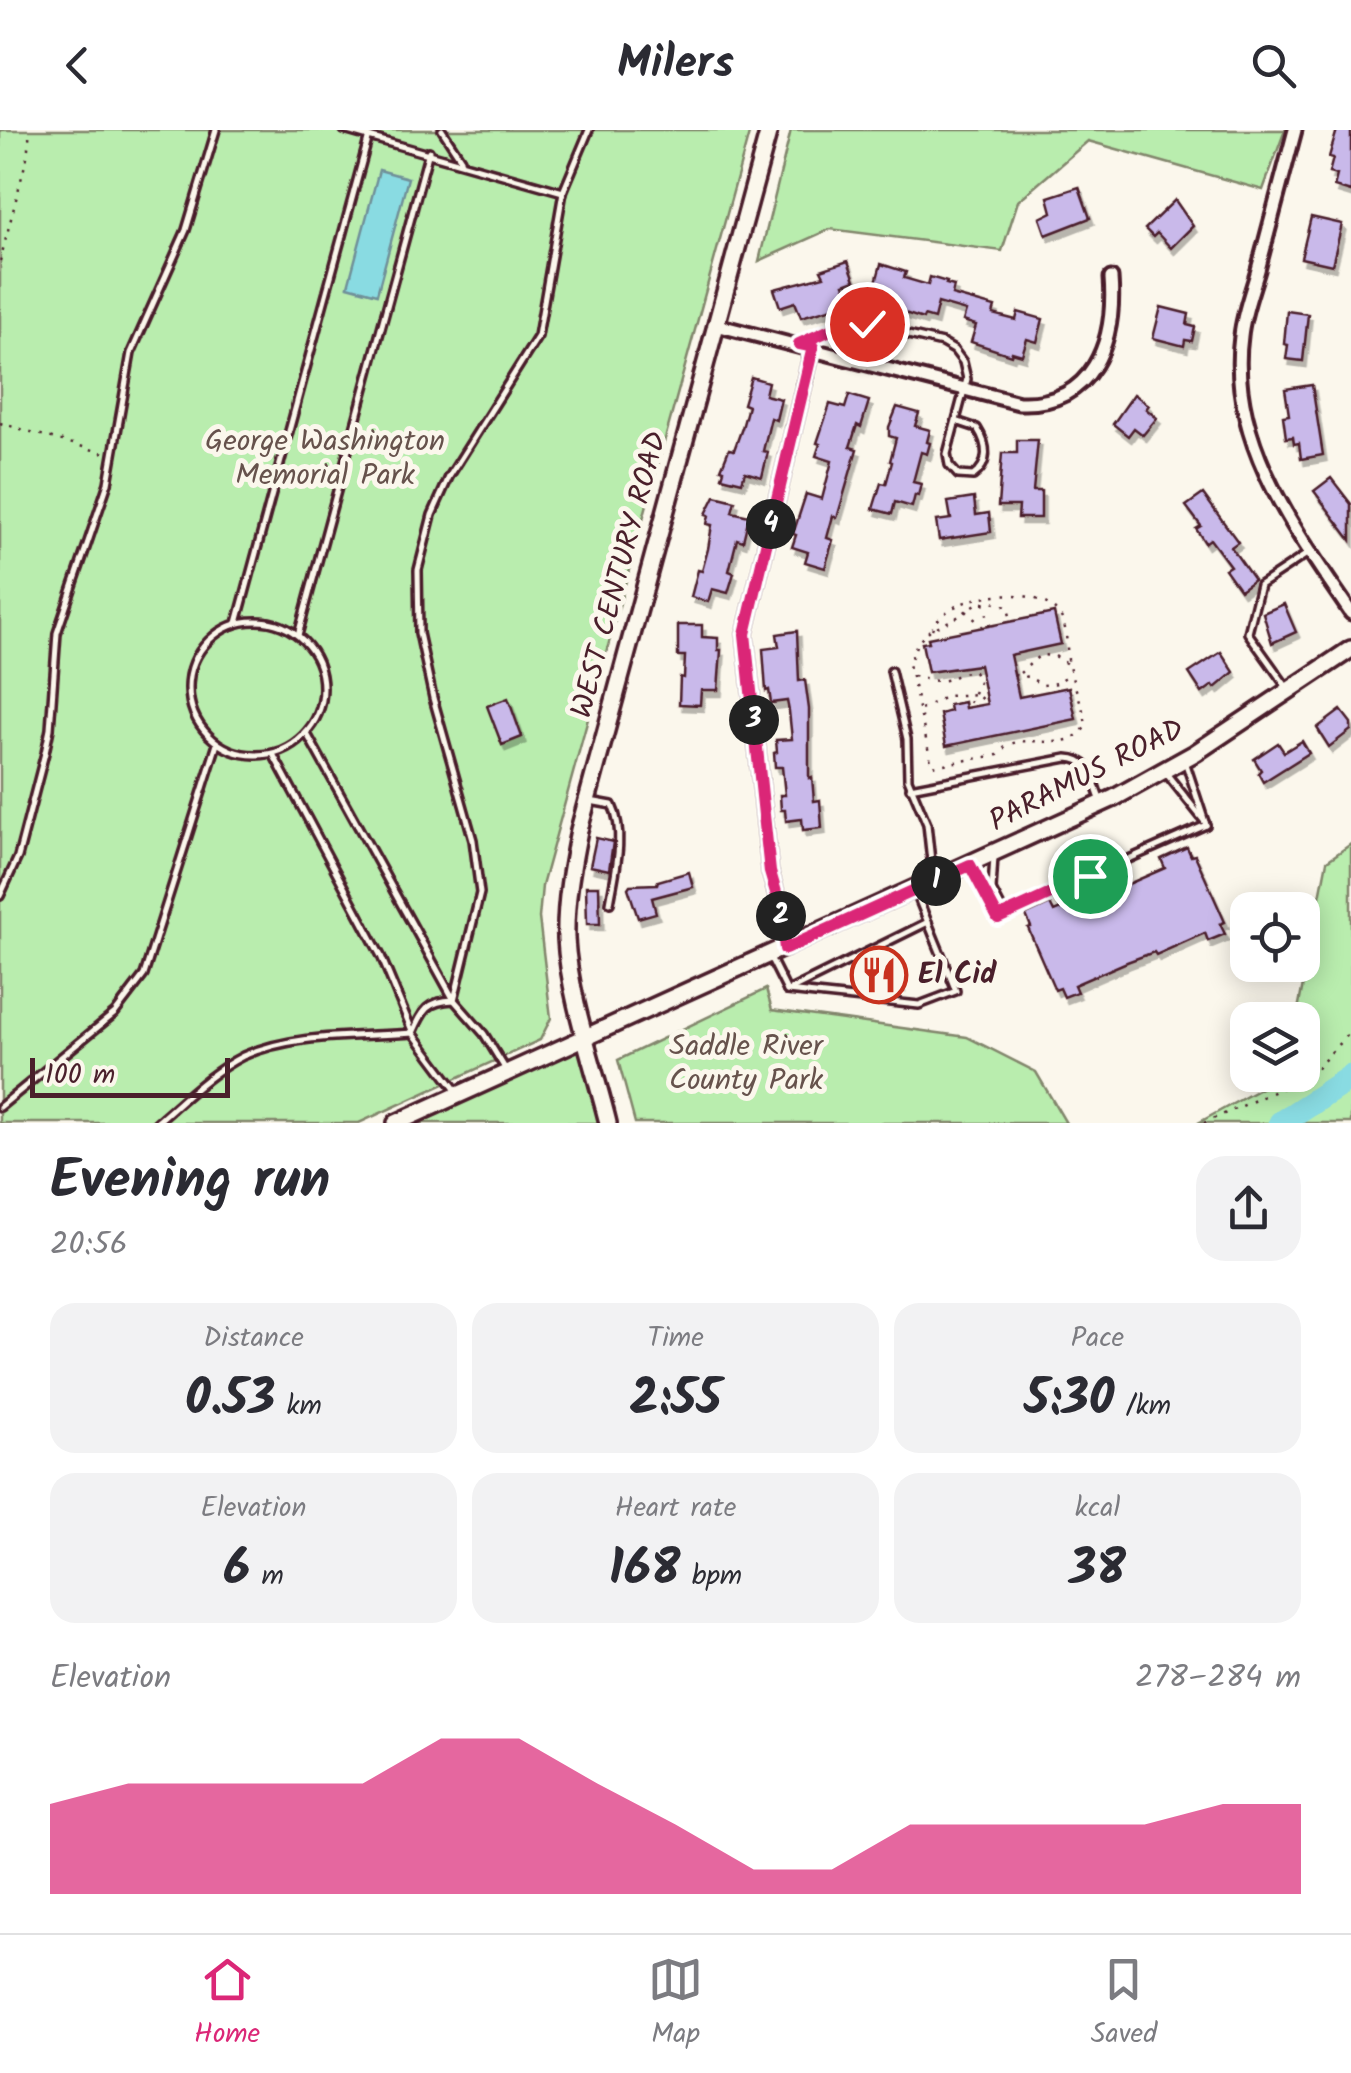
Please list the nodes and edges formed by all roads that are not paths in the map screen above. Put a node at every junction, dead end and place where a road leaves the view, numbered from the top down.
1 (216, 130) edge
2 (344, 130) edge
3 (442, 130) edge
4 (589, 130) edge
5 (769, 130) edge
6 (1295, 130) edge
7 (369, 136) junction
8 (429, 152) junction
9 (463, 162) junction
10 (564, 192) junction
11 (1111, 278) dead end
12 (716, 325) junction
13 (799, 344) junction
14 (813, 347) junction
15 (964, 388) junction
16 (956, 422) junction
17 (1310, 552) junction
18 (1351, 613) edge
19 (237, 623) junction
20 (298, 635) junction
21 (1351, 649) edge
22 (891, 671) dead end
23 (1290, 692) junction
24 (307, 734) junction
25 (217, 744) junction
26 (274, 754) junction
27 (1184, 759) junction
28 (1164, 771) junction
29 (910, 788) junction
30 (587, 801) junction
31 (1102, 804) junction
32 (1206, 825) junction
33 (994, 854) junction
34 (970, 865) junction
35 (1106, 869) dead end
36 (1090, 876) dead end
37 (939, 879) junction
38 (915, 890) junction
39 (0, 896) edge
40 (610, 903) dead end
41 (1001, 917) junction
42 (929, 922) junction
43 (785, 949) junction
44 (770, 956) junction
45 (787, 991) junction
46 (454, 1000) junction
47 (413, 1033) junction
48 (587, 1038) junction
49 (507, 1073) junction
50 (459, 1094) junction
51 (0, 1107) edge
52 (156, 1123) edge
53 (396, 1123) edge
54 (608, 1123) edge

1 - 39 lane
2 - 7 lane
3 - 9 lane
4 - 10 lane
5 - 12 main road, WEST CENTURY ROAD
6 - 17 street
7 - 8 lane
7 - 19 lane
8 - 9 lane
8 - 20 lane
9 - 10 lane
10 - 46 lane
11 - 15 street
12 - 13 street
12 - 30 main road, WEST CENTURY ROAD
13 - 14 street
13 - 15 lane
14 - 15 street
14 - 43 street
15 - 16 lane
16 - 16 lane
17 - 18 street
17 - 23 lane
19 - 20 lane
19 - 25 lane
20 - 24 lane
21 - 23 main road, PARAMUS ROAD
22 - 29 lane
23 - 27 main road, PARAMUS ROAD
24 - 26 lane
24 - 46 lane
25 - 26 lane
25 - 51 lane
26 - 47 lane
27 - 28 main road, PARAMUS ROAD
27 - 32 lane
28 - 31 main road, PARAMUS ROAD
28 - 32 lane
29 - 31 lane
29 - 37 lane
30 - 40 lane
30 - 48 main road, WEST CENTURY ROAD
31 - 33 main road, PARAMUS ROAD
32 - 35 lane
33 - 34 main road, PARAMUS ROAD
33 - 41 lane
34 - 37 main road, PARAMUS ROAD
34 - 41 lane
36 - 41 lane
37 - 38 main road, PARAMUS ROAD
38 - 42 lane
38 - 43 main road, PARAMUS ROAD
42 - 45 lane
42 - 45 lane
43 - 44 main road, PARAMUS ROAD
44 - 45 lane
44 - 48 main road, PARAMUS ROAD
46 - 47 lane
46 - 49 lane
47 - 50 lane
47 - 52 lane
48 - 49 main road, PARAMUS ROAD
48 - 54 main road, WEST CENTURY ROAD
49 - 50 main road, PARAMUS ROAD
50 - 53 main road, PARAMUS ROAD

